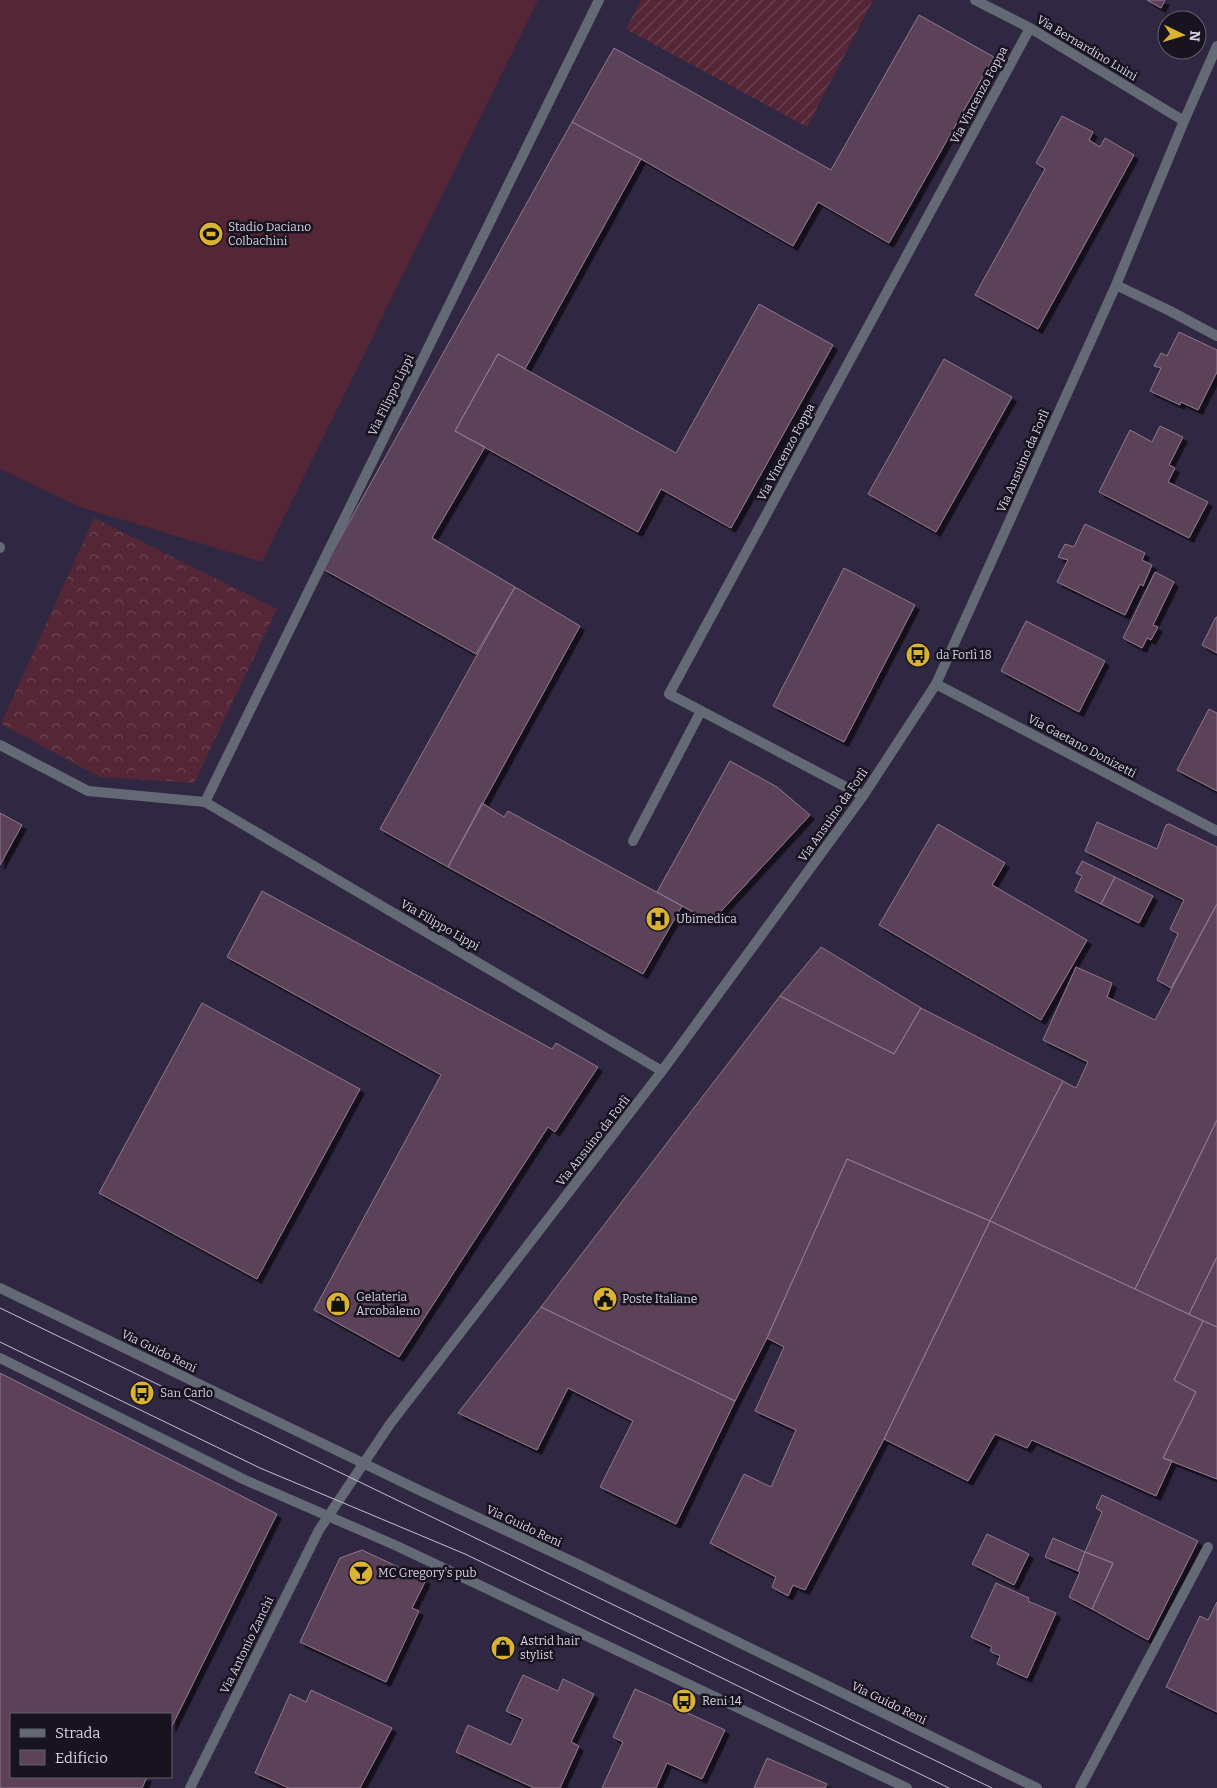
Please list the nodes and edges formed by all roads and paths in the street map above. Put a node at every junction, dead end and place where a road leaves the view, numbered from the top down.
1 (599, 0) edge
2 (975, 0) edge
3 (1030, 28) junction
4 (1217, 46) edge
5 (1184, 121) junction
6 (1116, 285) junction
7 (1217, 336) edge
8 (936, 684) junction
9 (701, 711) junction
10 (0, 745) edge
11 (863, 796) junction
12 (205, 802) junction
13 (1217, 831) edge
14 (633, 841) dead end
15 (662, 1071) junction
16 (0, 1288) edge
17 (0, 1358) edge
18 (363, 1463) junction
19 (328, 1515) junction
20 (1208, 1547) dead end
21 (190, 1788) edge
22 (907, 1788) edge
23 (1037, 1788) edge
24 (1080, 1788) edge

1 - 12 street, Via Filippo Lippi
2 - 3 street, Via Bernardino Luini
3 - 5 street, Via Bernardino Luini
3 - 9 street, Via Vincenzo Foppa
4 - 5 street, Via Ansuino da Forlì
5 - 6 street, Via Ansuino da Forlì
6 - 7 street
6 - 8 street, Via Ansuino da Forlì
8 - 11 street, Via Ansuino da Forlì
8 - 13 street, Via Gaetano Donizetti
9 - 11 street, Via Vincenzo Foppa
9 - 14 street
10 - 12 street, Via Filippo Lippi
11 - 15 street, Via Ansuino da Forlì
12 - 15 street, Via Filippo Lippi
15 - 18 street, Via Ansuino da Forlì
16 - 18 street, Via Guido Reni
17 - 19 street
18 - 19 street, Via Ansuino da Forlì
18 - 23 street, Via Guido Reni
19 - 21 street, Via Antonio Zanchi
19 - 22 street
20 - 24 street

